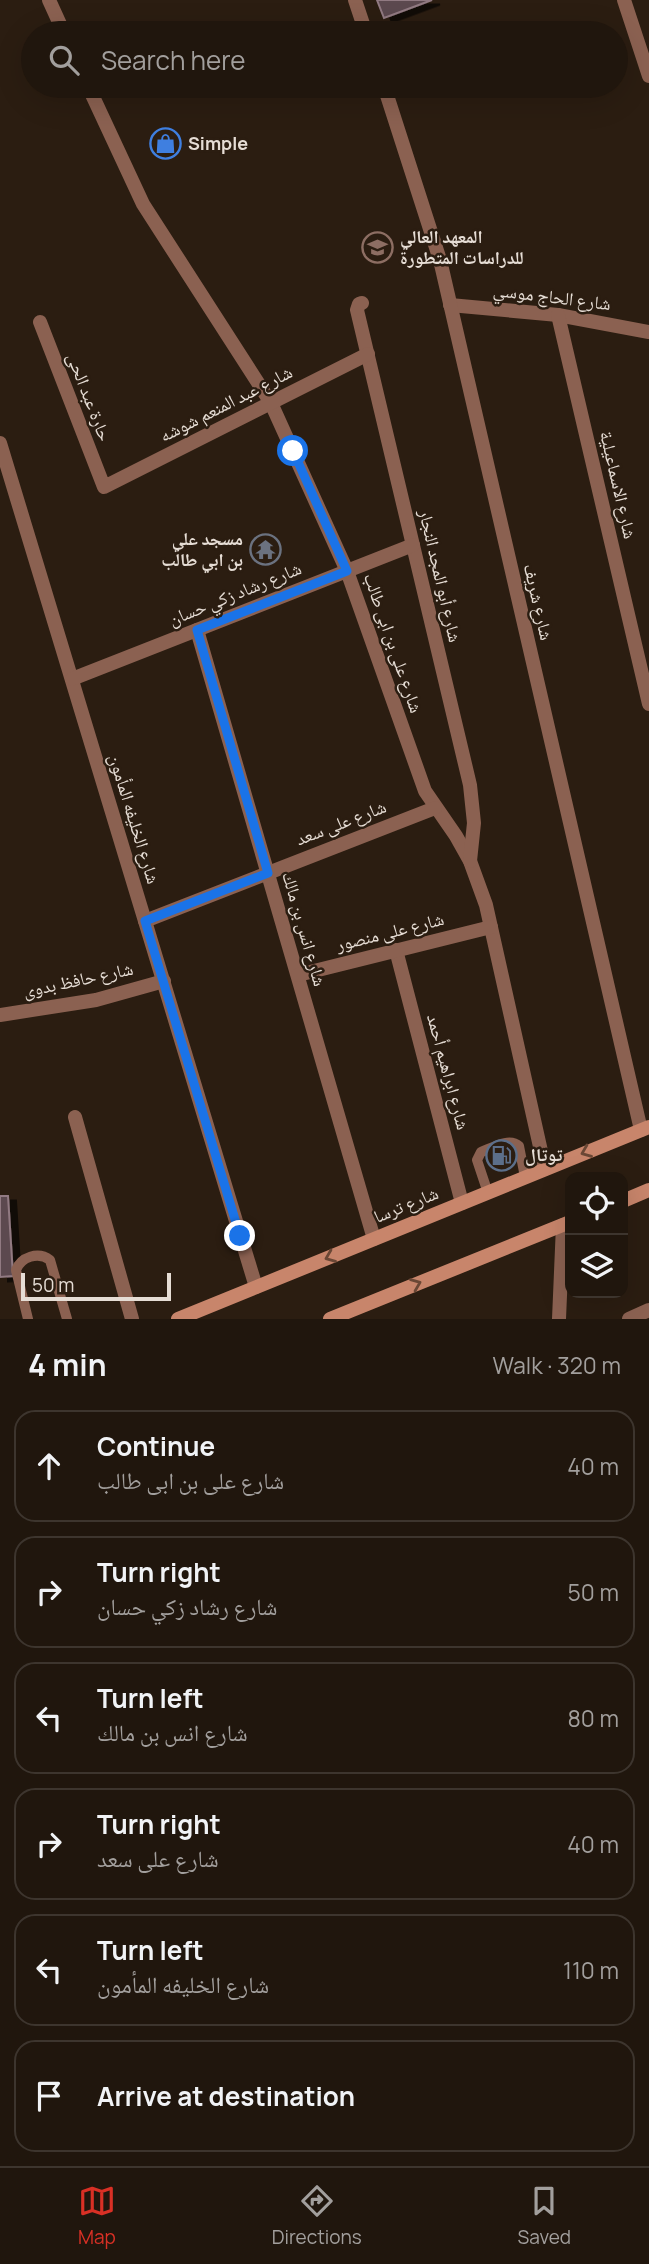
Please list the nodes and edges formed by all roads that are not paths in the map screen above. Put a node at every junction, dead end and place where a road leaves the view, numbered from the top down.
1 (49, 0) edge
2 (355, 0) edge
3 (624, 0) edge
4 (59, 21) edge
5 (362, 21) edge
6 (649, 76) edge
7 (94, 98) edge
8 (388, 98) edge
9 (362, 303) dead end
10 (450, 305) junction
11 (558, 315) junction
12 (40, 322) dead end
13 (649, 332) edge
14 (368, 354) junction
15 (271, 403) junction
16 (0, 443) edge
17 (102, 485) joint
18 (413, 545) junction
19 (347, 571) junction
20 (197, 630) junction
21 (72, 679) junction
22 (649, 704) edge
23 (435, 807) junction
24 (470, 861) junction
25 (268, 873) junction
26 (145, 921) junction
27 (491, 927) junction
28 (396, 950) junction
29 (298, 975) junction
30 (164, 981) junction
31 (0, 1015) edge
32 (75, 1117) dead end
33 (645, 1128) edge
34 (545, 1169) junction
35 (525, 1177) junction
36 (649, 1190) edge
37 (488, 1193) junction
38 (628, 1199) edge
39 (463, 1203) junction
40 (565, 1224) edge
41 (565, 1235) edge
42 (374, 1239) junction
43 (256, 1287) junction
44 (649, 1310) edge
45 (28, 1319) edge
46 (67, 1319) edge
47 (132, 1319) edge
48 (178, 1319) edge
49 (330, 1319) edge
50 (559, 1319) edge
51 (629, 1319) edge

1 - 4 street
2 - 5 street
3 - 6 street
7 - 15 street, شارع على بن ابى طالب
8 - 10 street, شارع شريف
9 - 14 street, شارع أبو المجد النجار
10 - 11 street, شارع الحاج موسي
10 - 33 street, شارع شريف
11 - 13 street, شارع الحاج موسي
11 - 22 street, شارع الاسماعيلية
12 - 17 street, حارة عبد الحى
14 - 15 street, شارع عبد المنعم شوشه
14 - 18 street, شارع أبو المجد النجار
15 - 17 street, شارع عبد المنعم شوشه
15 - 19 street, شارع على بن ابى طالب
16 - 21 street, شارع الخليفه المأمون
18 - 19 street, شارع رشاد زكي حسان
18 - 24 street, شارع أبو المجد النجار
19 - 20 street, شارع رشاد زكي حسان
19 - 23 street, شارع على بن ابى طالب
20 - 21 street, شارع رشاد زكي حسان
20 - 25 street, شارع انس بن مالك
21 - 26 street, شارع الخليفه المأمون
23 - 24 street, شارع على بن ابى طالب
23 - 25 street, شارع على سعد
24 - 27 street, شارع على بن ابى طالب
25 - 26 street, شارع على سعد
25 - 29 street, شارع انس بن مالك
26 - 30 street, شارع الخليفه المأمون
27 - 28 street, شارع على منصور
27 - 34 street, شارع على بن ابى طالب
28 - 29 street, شارع على منصور
28 - 39 street, شارع ابراهيم أحمد
29 - 42 street, شارع انس بن مالك
30 - 31 street, شارع حافظ بدوى
30 - 43 street, شارع الخليفه المأمون
32 - 47 street
33 -> 34 main road, شارع ترسا
34 - 35 main road, شارع ترسا
35 - 37 main road, شارع ترسا
35 - 37 lane
36 - 38 main road
37 - 39 main road, شارع ترسا
39 - 42 main road, شارع ترسا
49 -> 40 main road
41 - 50 street
42 -> 43 main road, شارع ترسا
43 - 48 main road, شارع ترسا
44 - 51 street
45 - 46 lane

